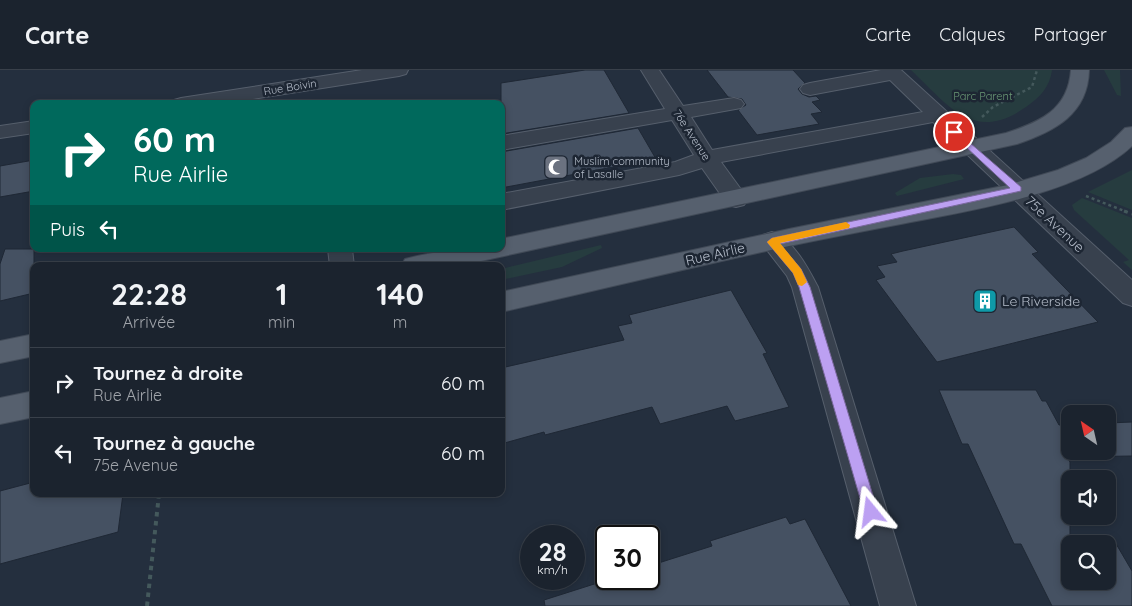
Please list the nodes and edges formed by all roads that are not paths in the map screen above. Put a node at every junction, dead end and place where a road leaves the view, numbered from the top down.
1 (399, 70) edge
2 (650, 70) edge
3 (1080, 70) edge
4 (892, 72) edge
5 (810, 89) dead end
6 (207, 100) edge
7 (734, 104) dead end
8 (678, 114) junction
9 (937, 115) junction
10 (30, 128) edge
11 (0, 132) edge
12 (1132, 133) edge
13 (505, 143) edge
14 (972, 148) junction
15 (707, 158) junction
16 (1018, 189) junction
17 (736, 200) junction
18 (505, 201) edge
19 (772, 242) junction
20 (505, 247) edge
21 (481, 252) edge
22 (433, 262) edge
23 (1132, 296) edge
24 (505, 301) edge
25 (30, 346) edge
26 (0, 352) edge
27 (30, 405) edge
28 (0, 411) edge
29 (898, 606) edge

1 - 6 street, Rue Boivin
2 - 8 street, 76e Avenue
3 - 14 main road
4 - 5 street
4 - 9 street, 75e Avenue
7 - 8 street
8 - 13 street
8 - 15 street, 76e Avenue
9 - 14 street, 75e Avenue
9 - 15 street
10 - 11 street
12 - 16 main road, Rue Airlie
14 - 16 street, 75e Avenue
14 - 17 main road
15 - 17 street, 76e Avenue
15 - 18 street
16 - 19 main road, Rue Airlie
16 - 23 street, 75e Avenue
17 - 20 main road
19 - 24 main road, Rue Airlie
19 - 29 street
21 - 22 main road
25 - 26 main road
27 - 28 main road

